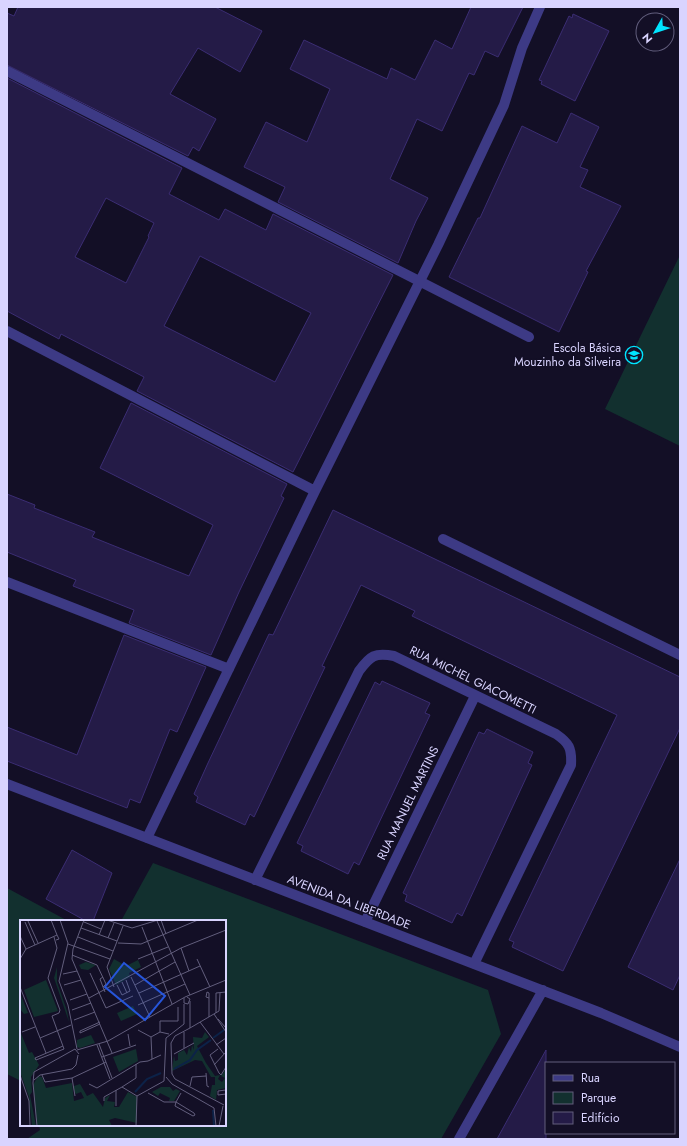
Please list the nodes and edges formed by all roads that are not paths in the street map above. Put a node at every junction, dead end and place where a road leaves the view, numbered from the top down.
1 (540, 7) edge
2 (7, 71) edge
3 (420, 281) junction
4 (7, 331) edge
5 (529, 337) dead end
6 (315, 491) junction
7 (443, 539) dead end
8 (7, 582) edge
9 (680, 655) edge
10 (229, 669) junction
11 (475, 696) junction
12 (7, 784) edge
13 (147, 838) junction
14 (255, 880) junction
15 (365, 922) junction
16 (474, 964) junction
17 (543, 990) junction
18 (680, 1047) edge
19 (459, 1139) edge

1 - 3 street
2 - 3 street
3 - 5 street
3 - 6 street
4 - 6 street
6 - 10 street
7 - 9 street
8 - 10 street
10 - 13 street
11 - 14 street, RUA MICHEL GIACOMETTI
11 - 15 street, RUA MANUEL MARTINS
11 - 16 street, RUA MICHEL GIACOMETTI
12 - 13 street, AVENIDA DA LIBERDADE
13 - 14 street, AVENIDA DA LIBERDADE
14 - 15 street, AVENIDA DA LIBERDADE
15 - 16 street, AVENIDA DA LIBERDADE
16 - 17 street, AVENIDA DA LIBERDADE
17 - 18 street, AVENIDA DA LIBERDADE
17 - 19 street

